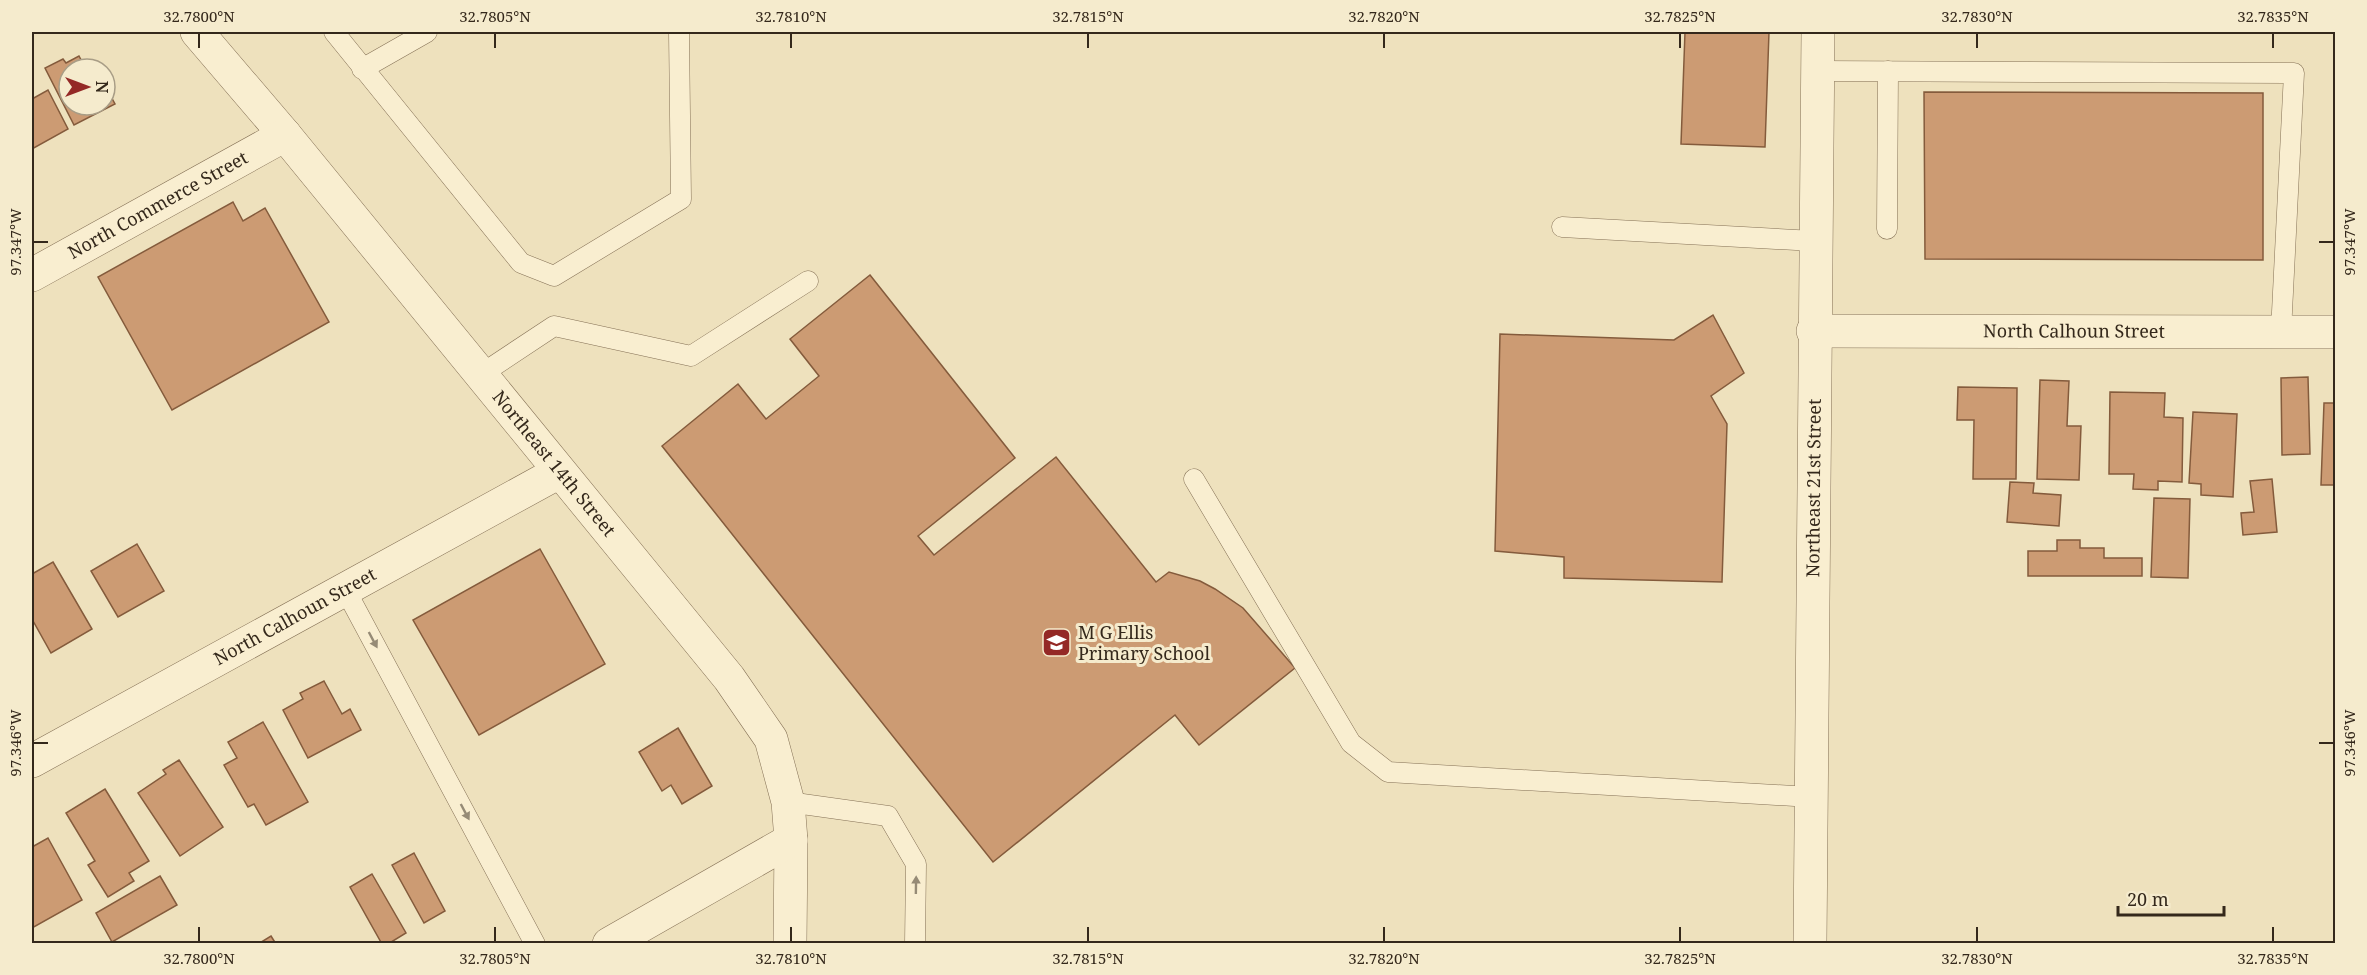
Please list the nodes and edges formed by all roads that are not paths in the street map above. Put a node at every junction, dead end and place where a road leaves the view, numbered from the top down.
1 (197, 32) edge
2 (334, 32) edge
3 (427, 32) edge
4 (679, 32) edge
5 (1818, 32) edge
6 (362, 69) junction
7 (1817, 71) junction
8 (1888, 71) junction
9 (285, 135) junction
10 (1562, 227) dead end
11 (1887, 229) dead end
12 (1814, 241) junction
13 (32, 275) edge
14 (808, 281) dead end
15 (1813, 331) junction
16 (2281, 332) junction
17 (2336, 332) edge
18 (480, 375) junction
19 (559, 472) junction
20 (1194, 479) dead end
21 (345, 589) junction
22 (32, 761) edge
23 (1811, 797) junction
24 (788, 802) junction
25 (791, 840) junction
26 (535, 944) edge
27 (609, 944) edge
28 (790, 944) edge
29 (915, 944) edge
30 (1810, 944) edge

1 - 9 street, Northeast 14th Street
2 - 6 lane
3 - 6 lane
4 - 6 lane
5 - 7 street, Northeast 21st Street
7 - 8 lane
7 - 12 street, Northeast 21st Street
8 - 11 lane
8 - 16 lane
9 - 13 street, North Commerce Street
9 - 18 street, Northeast 14th Street
10 - 12 lane
12 - 15 street, Northeast 21st Street
14 - 18 lane
15 - 16 street, North Calhoun Street
15 - 23 street, Northeast 21st Street
16 - 17 street, North Calhoun Street
18 - 19 street, Northeast 14th Street
19 - 21 street, North Calhoun Street
19 - 24 street, Northeast 14th Street
20 - 23 lane
21 - 22 street, North Calhoun Street
21 -> 26 lane
23 - 30 street, Northeast 21st Street
24 - 25 street, Northeast 14th Street
29 -> 24 lane
25 - 27 street
25 - 28 street, Northeast 14th Street

